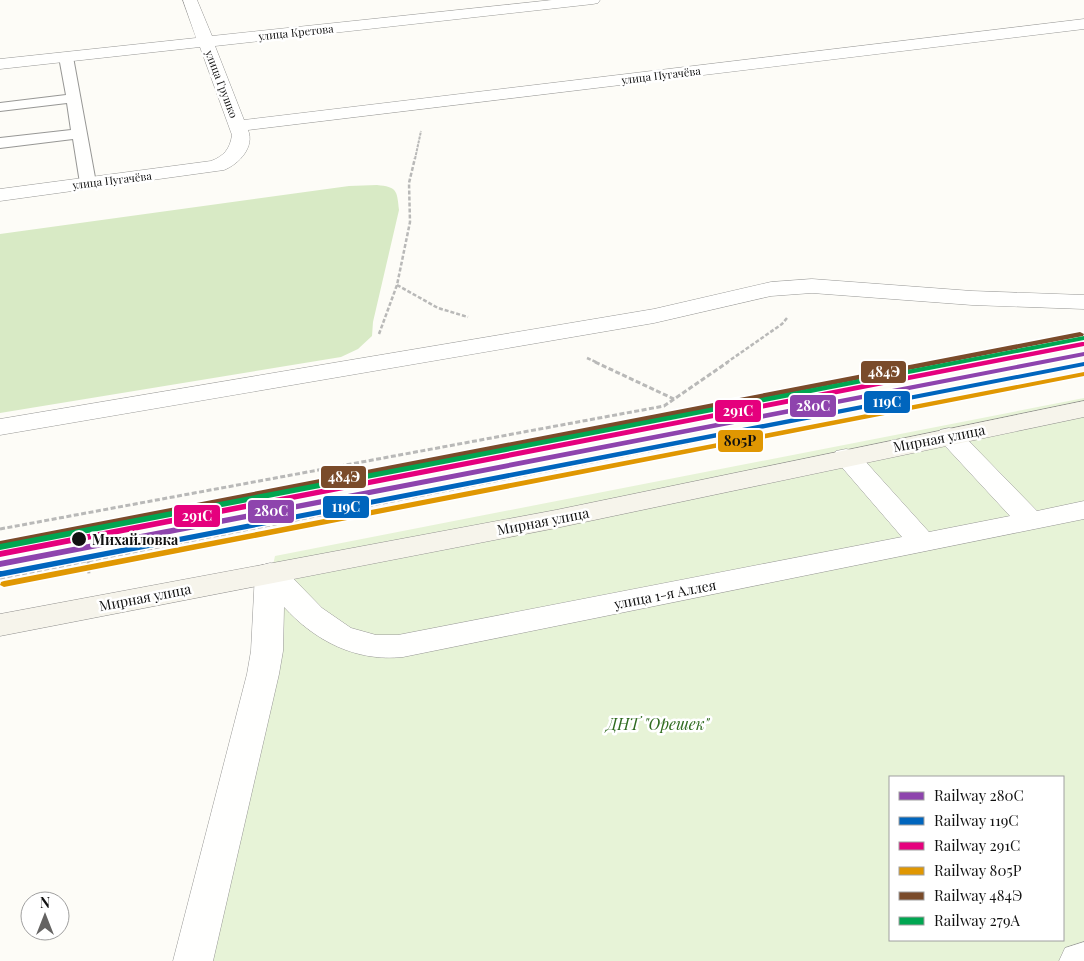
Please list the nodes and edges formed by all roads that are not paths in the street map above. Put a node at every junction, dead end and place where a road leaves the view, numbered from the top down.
1 (190, 0) edge
2 (593, 0) edge
3 (1084, 24) edge
4 (206, 42) junction
5 (66, 57) junction
6 (0, 64) edge
7 (73, 98) junction
8 (0, 106) edge
9 (237, 126) junction
10 (79, 134) junction
11 (0, 143) edge
12 (224, 164) joint
13 (88, 184) junction
14 (0, 195) edge
15 (1084, 302) edge
16 (1084, 409) edge
17 (0, 427) edge
18 (949, 436) junction
19 (846, 457) junction
20 (1084, 510) edge
21 (1032, 521) junction
22 (922, 542) junction
23 (270, 573) junction
24 (0, 626) edge
25 (1084, 960) edge
26 (193, 961) edge
27 (1079, 961) edge

1 - 4 street, улица Грушко
2 - 4 street, улица Кретова
3 - 9 street, улица Пугачёва
4 - 5 street, улица Кретова
4 - 9 street, улица Грушко
5 - 6 street, улица Кретова
5 - 7 lane
7 - 8 lane
7 - 10 lane
9 - 12 street, улица Грушко
10 - 11 lane
10 - 13 lane
12 - 13 street, улица Пугачёва
13 - 14 street, улица Пугачёва
15 - 17 street
16 - 18 street, Мирная улица
18 - 19 street, Мирная улица
18 - 21 street
19 - 22 street
19 - 23 street, Мирная улица
20 - 21 street, улица 1-я Аллея
21 - 22 street, улица 1-я Аллея
22 - 23 street, улица 1-я Аллея
23 - 24 street, Мирная улица
23 - 26 street
25 - 27 street

